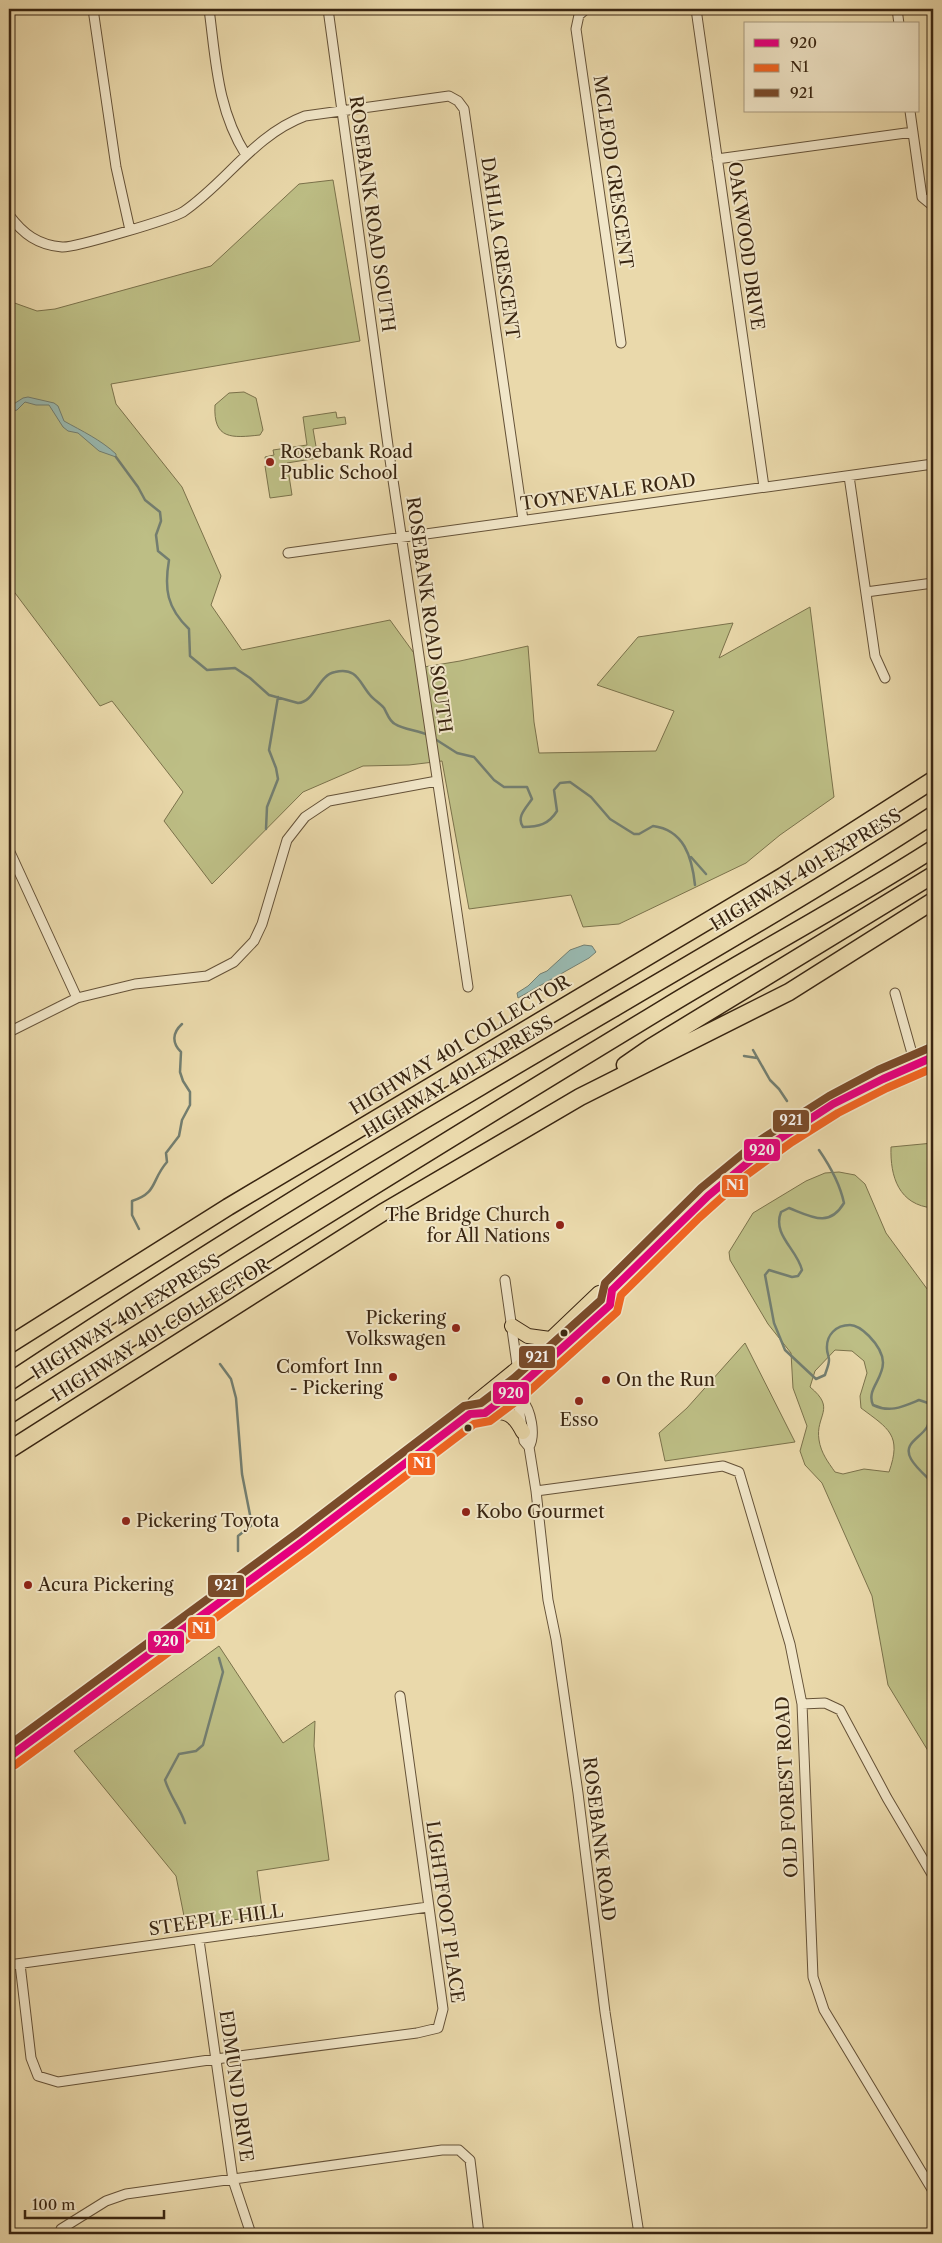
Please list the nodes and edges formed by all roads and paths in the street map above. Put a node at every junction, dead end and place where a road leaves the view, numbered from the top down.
1 (93, 9) edge
2 (209, 9) edge
3 (328, 9) edge
4 (586, 9) edge
5 (696, 9) edge
6 (897, 9) edge
7 (899, 22) edge
8 (341, 111) junction
9 (910, 112) edge
10 (912, 132) junction
11 (246, 155) junction
12 (717, 160) junction
13 (933, 206) edge
14 (9, 216) edge
15 (130, 230) junction
16 (621, 343) dead end
17 (933, 464) edge
18 (849, 476) junction
19 (764, 487) junction
20 (523, 520) junction
21 (402, 537) junction
22 (288, 553) dead end
23 (933, 583) edge
24 (866, 592) junction
25 (885, 678) dead end
26 (933, 780) edge
27 (437, 781) junction
28 (933, 815) edge
29 (933, 849) edge
30 (9, 850) edge
31 (933, 875) edge
32 (933, 901) edge
33 (468, 987) dead end
34 (896, 994) dead end
35 (77, 998) junction
36 (9, 1032) edge
37 (933, 1057) edge
38 (915, 1064) junction
39 (580, 1097) junction
40 (121, 1274) junction
41 (505, 1280) dead end
42 (612, 1290) junction
43 (512, 1326) junction
44 (9, 1333) edge
45 (550, 1339) junction
46 (9, 1345) edge
47 (517, 1369) junction
48 (9, 1382) edge
49 (521, 1393) junction
50 (488, 1411) junction
51 (470, 1414) junction
52 (9, 1415) edge
53 (522, 1432) junction
54 (529, 1448) junction
55 (9, 1450) edge
56 (536, 1491) junction
57 (400, 1696) dead end
58 (802, 1704) junction
59 (9, 1757) edge
60 (933, 1876) edge
61 (428, 1907) junction
62 (199, 1940) junction
63 (20, 1964) junction
64 (9, 1965) edge
65 (216, 2059) junction
66 (234, 2180) junction
67 (933, 2191) edge
68 (61, 2229) dead end
69 (251, 2234) edge
70 (479, 2234) edge
71 (638, 2234) edge

1 - 15 street
2 - 11 street
3 - 8 street, ROSEBANK ROAD SOUTH
4 - 16 street, MCLEOD CRESCENT
5 - 12 street, OAKWOOD DRIVE
6 - 7 street
8 - 11 street, DAHLIA CRESCENT
8 - 20 street, DAHLIA CRESCENT
8 - 21 street, ROSEBANK ROAD SOUTH
9 - 10 street
10 - 12 street
10 - 13 street
11 - 15 street, DAHLIA CRESCENT
12 - 19 street, OAKWOOD DRIVE
14 - 15 street, DAHLIA CRESCENT
17 - 18 street, TOYNEVALE ROAD
18 - 19 street, TOYNEVALE ROAD
18 - 24 street
19 - 20 street, TOYNEVALE ROAD
20 - 21 street, TOYNEVALE ROAD
21 - 22 street, TOYNEVALE ROAD
21 - 27 street, ROSEBANK ROAD SOUTH
23 - 24 street
24 - 25 street
26 - 40 highway, HIGHWAY 401 COLLECTOR
27 - 33 street, ROSEBANK ROAD SOUTH
27 - 35 street
28 - 48 highway, HIGHWAY 401 EXPRESS
29 - 52 highway, HIGHWAY 401 EXPRESS
30 - 35 street
31 - 39 highway
32 - 39 highway, HIGHWAY 401 COLLECTOR
34 - 38 street
35 - 36 street
37 - 38 main road
38 - 42 main road
39 - 55 highway, HIGHWAY 401 COLLECTOR
40 - 44 highway
40 - 46 highway, HIGHWAY 401 COLLECTOR
41 - 43 street, ROSEBANK ROAD
42 - 45 main road
42 - 49 main road
43 - 45 main road
43 - 47 street, ROSEBANK ROAD
45 - 47 main road
47 - 49 street, ROSEBANK ROAD
47 - 51 main road
49 - 50 main road
49 - 53 street, ROSEBANK ROAD
49 - 54 street, ROSEBANK ROAD
50 - 51 main road
50 - 53 main road
51 - 59 main road
53 - 54 street, ROSEBANK ROAD
54 - 56 street, ROSEBANK ROAD
56 - 58 street, OLD FOREST ROAD
56 - 71 street, ROSEBANK ROAD
57 - 61 street, LIGHTFOOT PLACE
58 - 60 street
58 - 67 street, OLD FOREST ROAD
61 - 62 street, STEEPLE HILL
61 - 65 street, LIGHTFOOT PLACE
62 - 63 street, STEEPLE HILL
62 - 65 street, EDMUND DRIVE
63 - 64 street, STEEPLE HILL
63 - 65 street
65 - 66 street, EDMUND DRIVE
66 - 68 street
66 - 69 street, EDMUND DRIVE
66 - 70 street

